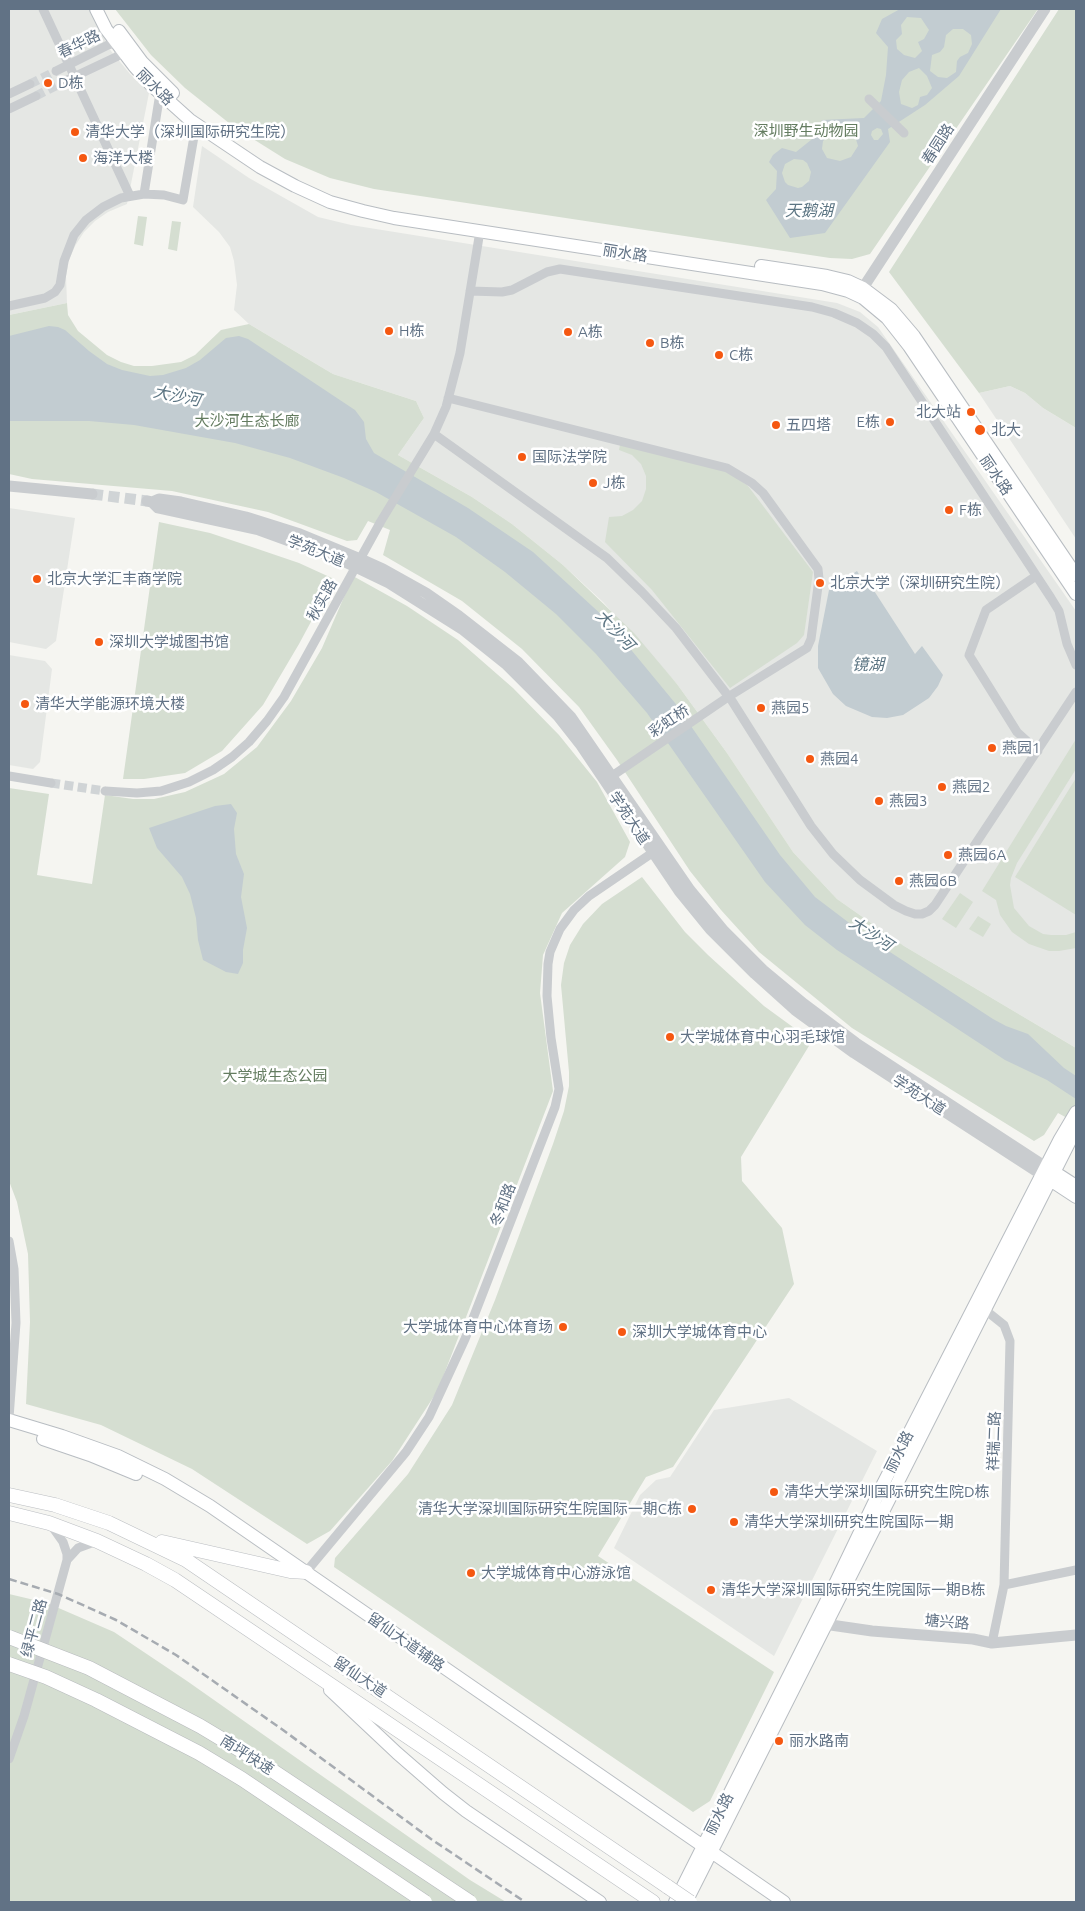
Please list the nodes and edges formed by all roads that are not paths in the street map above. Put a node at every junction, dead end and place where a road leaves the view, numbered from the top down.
1 (43, 9) edge
2 (96, 9) edge
3 (106, 9) edge
4 (1046, 9) edge
5 (122, 45) junction
6 (69, 64) junction
7 (56, 71) tunnel mouth
8 (75, 77) junction
9 (63, 82) tunnel mouth
10 (30, 84) tunnel mouth
11 (160, 93) junction
12 (9, 94) edge
13 (36, 96) tunnel mouth
14 (869, 98) dead end
15 (9, 109) edge
16 (196, 124) junction
17 (904, 133) dead end
18 (144, 194) junction
19 (130, 196) junction
20 (480, 231) junction
21 (470, 291) junction
22 (860, 292) junction
23 (9, 306) edge
24 (448, 398) junction
25 (434, 434) junction
26 (9, 486) edge
27 (92, 494) tunnel mouth
28 (149, 502) tunnel mouth
29 (358, 563) junction
30 (1036, 576) junction
31 (1076, 576) edge
32 (1076, 594) edge
33 (1076, 665) edge
34 (1076, 692) edge
35 (728, 698) junction
36 (1038, 750) junction
37 (9, 776) edge
38 (612, 776) junction
39 (50, 783) tunnel mouth
40 (105, 791) tunnel mouth
41 (656, 850) junction
42 (1076, 1112) edge
43 (1076, 1129) edge
44 (1064, 1141) junction
45 (1048, 1173) junction
46 (1076, 1186) edge
47 (1076, 1197) edge
48 (9, 1241) edge
49 (984, 1309) junction
50 (9, 1419) edge
51 (9, 1429) edge
52 (9, 1495) edge
53 (9, 1513) edge
54 (49, 1523) junction
55 (138, 1535) junction
56 (97, 1541) junction
57 (67, 1560) junction
58 (1076, 1570) edge
59 (290, 1571) junction
60 (306, 1572) junction
61 (1004, 1585) junction
62 (820, 1624) junction
63 (1076, 1635) edge
64 (9, 1636) edge
65 (992, 1643) junction
66 (296, 1661) junction
67 (9, 1664) edge
68 (9, 1759) edge
69 (705, 1852) junction
70 (651, 1900) edge
71 (425, 1902) edge
72 (470, 1902) edge
73 (600, 1902) edge
74 (675, 1902) edge
75 (686, 1902) edge
76 (690, 1902) edge
77 (770, 1902) edge
78 (784, 1902) edge

1 - 6 street
2 - 5 main road, 丽水路
3 - 5 main road, 丽水路
4 - 22 street, 春园路
5 - 6 street, 春华路
5 - 8 street, 春华路
5 - 11 main road, 丽水路
5 - 22 main road, 丽水路
6 - 7 street, 春华路
6 - 8 street
8 - 9 street, 春华路
8 - 19 street
10 - 12 street
11 - 16 main road, 丽水路
11 - 18 street
13 - 15 street
14 - 17 street
16 - 18 street
16 - 20 main road, 丽水路
18 - 19 street
19 - 23 street
20 - 21 street, 秋实路
20 - 22 main road, 丽水路
21 - 24 street, 秋实路
21 - 30 street
22 - 31 main road, 丽水路
22 - 32 main road, 丽水路
24 - 25 street, 秋实路
24 - 35 street, 彩虹桥
25 - 29 street, 秋实路
25 - 35 street
26 - 27 street
28 - 29 street, 学苑大道
29 - 38 street, 学苑大道
29 - 40 street, 秋实路
29 - 41 street, 学苑大道
30 - 33 street
30 - 36 street
34 - 36 street
35 - 36 street
35 - 38 street, 彩虹桥
37 - 39 street
38 - 41 street, 学苑大道
41 - 45 street, 学苑大道
41 - 60 street, 冬和路
42 - 44 main road, 丽水路
43 - 44 main road, 丽水路
44 - 45 main road, 丽水路
45 - 46 main road, 学苑大道
45 - 47 main road, 学苑大道
45 - 49 main road, 丽水路
45 - 62 main road, 丽水路
48 - 50 street
49 - 61 street, 祥瑞二路
49 - 62 main road, 丽水路
50 - 60 main road, 留仙大道辅路
51 - 59 main road, 留仙大道辅路
52 - 55 main road, 留仙大道
53 - 54 main road, 留仙大道
54 - 56 main road, 留仙大道
54 - 57 street
55 - 59 main road
55 - 76 main road, 留仙大道, bridge
56 - 57 street
56 - 66 main road, 留仙大道
57 - 68 street, 绿平二路
58 - 61 street
59 - 60 main road
59 - 69 main road, 留仙大道辅路
60 - 69 main road, 留仙大道辅路
61 - 65 street, 祥瑞二路
62 - 65 street, 塘兴路
62 - 69 main road, 丽水路
63 - 65 street, 塘兴路
64 - 72 main road, 南坪快速, bridge
66 - 70 main road, 留仙大道
66 - 73 main road
67 - 71 main road, 南坪快速, bridge
69 - 74 main road, 丽水路
69 - 75 main road, 丽水路
69 - 77 main road, 留仙大道辅路
69 - 78 main road, 留仙大道辅路

